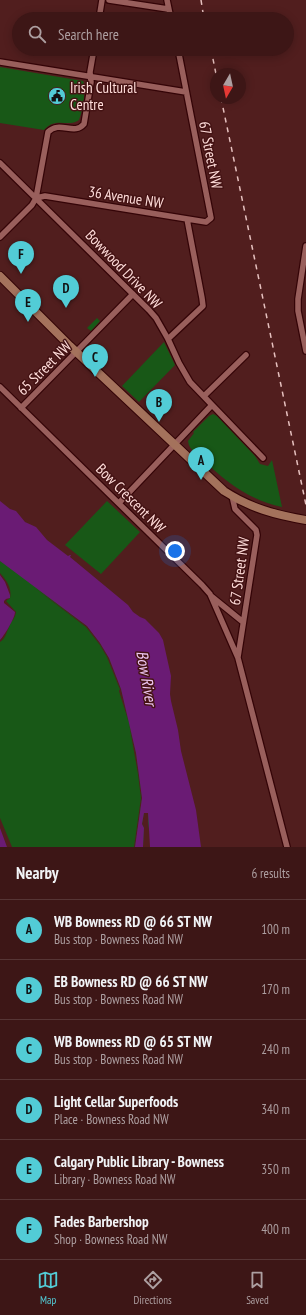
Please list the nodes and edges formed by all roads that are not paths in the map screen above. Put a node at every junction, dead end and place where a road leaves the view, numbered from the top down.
1 (102, 0) edge
2 (109, 0) edge
3 (167, 0) edge
4 (168, 9) junction
5 (100, 12) edge
6 (169, 12) edge
7 (93, 56) edge
8 (179, 56) edge
9 (0, 62) edge
10 (90, 76) junction
11 (186, 92) junction
12 (0, 163) edge
13 (36, 198) junction
14 (211, 218) joint
15 (187, 219) junction
16 (0, 237) edge
17 (306, 246) edge
18 (0, 276) edge
19 (133, 294) junction
20 (298, 311) junction
21 (306, 312) edge
22 (168, 339) junction
23 (306, 351) edge
24 (77, 352) junction
25 (246, 356) dead end
26 (0, 387) edge
27 (204, 396) junction
28 (212, 405) junction
29 (21, 408) junction
30 (174, 445) junction
31 (263, 458) dead end
32 (232, 496) junction
33 (119, 503) junction
34 (306, 520) edge
35 (210, 594) junction
36 (243, 622) junction
37 (238, 658) junction
38 (287, 847) edge

1 - 5 street
2 - 4 street
3 - 4 street
4 - 6 street
7 - 10 street
8 - 11 street, 67 Street NW
9 - 10 street
10 - 11 street
10 - 13 street
11 - 14 street, 67 Street NW
12 - 13 street, Bowwood Drive NW
13 - 15 street, 36 Avenue NW
13 - 16 street
13 - 19 street, Bowwood Drive NW
14 - 15 street, 36 Avenue NW
15 - 22 street
17 - 20 street
18 - 24 street
19 - 22 street, Bowwood Drive NW
19 - 24 street, 65 Street NW
20 - 21 street
20 - 23 street
22 - 27 street, Bowwood Drive NW
24 - 29 street, 65 Street NW
24 - 30 street
25 - 27 street
26 - 29 street, Bow Crescent NW
27 - 28 street, Bowwood Drive NW
28 - 30 street
28 - 31 street, Bowwood Drive NW
29 - 33 street, Bow Crescent NW
30 - 32 street
30 - 33 street
32 - 34 street
32 - 36 street, 67 Street NW
33 - 35 street, Bow Crescent NW
35 - 36 street
35 - 37 street, Bow Crescent NW
36 - 37 street, 67 Street NW
37 - 38 street, Bow Crescent NW

